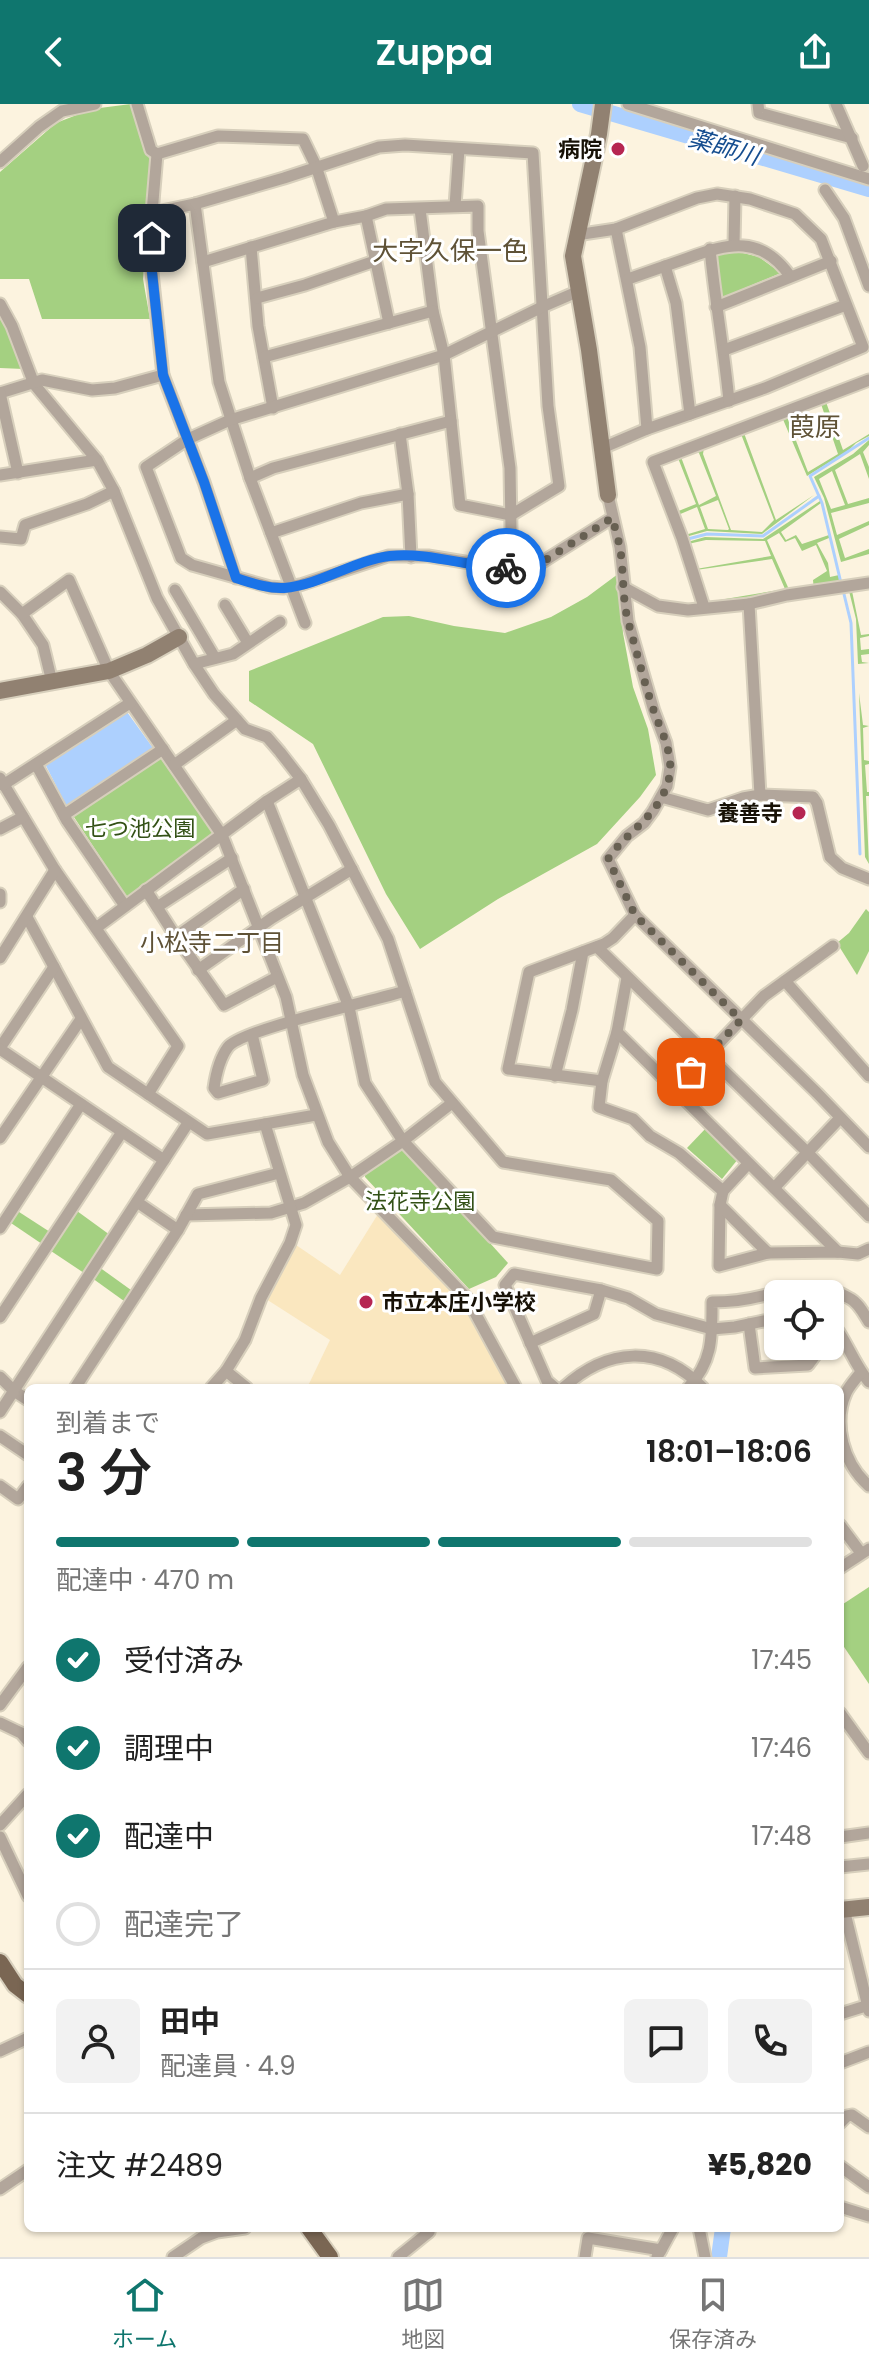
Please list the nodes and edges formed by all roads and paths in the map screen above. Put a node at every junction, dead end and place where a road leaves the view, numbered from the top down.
1 (95, 104) edge
2 (137, 104) edge
3 (628, 104) edge
4 (758, 104) edge
5 (836, 104) edge
6 (602, 112) edge
7 (852, 138) junction
8 (459, 149) junction
9 (157, 154) junction
10 (0, 162) edge
11 (316, 166) junction
12 (863, 166) dead end
13 (869, 179) edge
14 (825, 190) dead end
15 (735, 196) junction
16 (195, 204) junction
17 (455, 206) junction
18 (420, 209) junction
19 (152, 213) junction
20 (366, 216) junction
21 (334, 222) junction
22 (616, 229) junction
23 (576, 235) junction
24 (734, 244) junction
25 (251, 247) junction
26 (710, 249) junction
27 (375, 261) junction
28 (831, 261) junction
29 (203, 262) junction
30 (665, 266) junction
31 (790, 276) junction
32 (628, 279) junction
33 (869, 286) edge
34 (579, 291) junction
35 (257, 298) junction
36 (0, 304) edge
37 (846, 305) junction
38 (542, 307) junction
39 (716, 307) junction
40 (433, 311) junction
41 (389, 323) junction
42 (493, 332) junction
43 (724, 350) junction
44 (444, 355) junction
45 (264, 357) junction
46 (163, 375) junction
47 (869, 380) edge
48 (34, 384) junction
49 (0, 393) edge
50 (729, 401) junction
51 (273, 408) junction
52 (690, 414) junction
53 (230, 420) junction
54 (451, 421) junction
55 (647, 429) junction
56 (400, 434) junction
57 (188, 439) junction
58 (600, 449) junction
59 (97, 460) junction
60 (18, 473) junction
61 (0, 475) edge
62 (250, 478) junction
63 (114, 491) junction
64 (408, 494) junction
65 (608, 495) joint
66 (511, 515) junction
67 (612, 518) junction
68 (271, 533) junction
69 (0, 538) edge
70 (411, 557) junction
71 (516, 568) junction
72 (236, 578) junction
73 (869, 583) edge
74 (291, 587) junction
75 (623, 587) junction
76 (175, 590) dead end
77 (0, 592) edge
78 (749, 604) junction
79 (225, 605) dead end
80 (704, 607) junction
81 (22, 614) junction
82 (280, 622) dead end
83 (305, 623) dead end
84 (179, 637) junction
85 (248, 643) junction
86 (215, 658) junction
87 (194, 664) junction
88 (109, 671) junction
89 (52, 682) junction
90 (2, 685) edge
91 (130, 703) junction
92 (237, 720) junction
93 (163, 749) junction
94 (36, 764) junction
95 (174, 765) junction
96 (301, 779) junction
97 (2, 781) edge
98 (760, 795) junction
99 (661, 797) junction
100 (267, 801) junction
101 (64, 815) junction
102 (23, 817) junction
103 (0, 829) edge
104 (222, 835) junction
105 (232, 858) junction
106 (352, 869) junction
107 (55, 870) junction
108 (869, 879) edge
109 (244, 889) junction
110 (146, 890) junction
111 (0, 894) edge
112 (305, 897) junction
113 (0, 902) edge
114 (125, 906) junction
115 (157, 907) junction
116 (635, 915) junction
117 (27, 917) junction
118 (96, 928) junction
119 (259, 928) junction
120 (176, 937) junction
121 (833, 946) dead end
122 (597, 947) junction
123 (583, 952) junction
124 (0, 958) edge
125 (54, 967) junction
126 (198, 970) junction
127 (277, 977) junction
128 (627, 978) junction
129 (785, 981) junction
130 (405, 991) junction
131 (349, 1007) junction
132 (81, 1019) junction
133 (741, 1020) junction
134 (292, 1022) junction
135 (617, 1032) junction
136 (252, 1034) junction
137 (0, 1048) edge
138 (706, 1056) junction
139 (555, 1076) junction
140 (869, 1076) edge
141 (40, 1077) junction
142 (602, 1081) junction
143 (675, 1089) junction
144 (148, 1094) junction
145 (452, 1103) junction
146 (81, 1104) junction
147 (316, 1115) junction
148 (840, 1118) junction
149 (188, 1123) junction
150 (265, 1124) junction
151 (122, 1132) junction
152 (0, 1138) edge
153 (403, 1141) junction
154 (869, 1147) edge
155 (807, 1152) junction
156 (164, 1160) junction
157 (748, 1164) junction
158 (279, 1173) junction
159 (350, 1177) junction
160 (774, 1188) junction
161 (723, 1191) junction
162 (137, 1202) junction
163 (720, 1205) junction
164 (290, 1209) junction
165 (186, 1215) junction
166 (869, 1216) edge
167 (0, 1228) edge
168 (178, 1230) junction
169 (869, 1249) edge
170 (838, 1252) junction
171 (768, 1253) junction
172 (601, 1290) junction
173 (0, 1317) edge
174 (764, 1321) edge
175 (869, 1322) edge
176 (749, 1324) junction
177 (712, 1329) junction
178 (530, 1343) junction
179 (844, 1345) edge
180 (812, 1360) edge
181 (226, 1371) junction
182 (0, 1377) edge
183 (865, 1377) edge
184 (78, 1384) edge
185 (215, 1384) edge
186 (240, 1384) edge
187 (514, 1384) edge
188 (550, 1384) edge
189 (568, 1384) edge
190 (694, 1384) edge
191 (696, 1384) edge
192 (14, 1391) junction
193 (24, 1397) edge
194 (844, 1399) edge
195 (0, 1412) edge
196 (0, 1436) edge
197 (24, 1452) edge
198 (844, 1461) edge
199 (0, 1486) edge
200 (869, 1486) edge
201 (24, 1491) edge
202 (844, 1529) edge
203 (865, 1551) edge
204 (844, 1565) edge
205 (24, 1672) edge
206 (0, 1705) edge
207 (844, 1719) edge
208 (0, 1723) edge
209 (24, 1736) edge
210 (869, 1753) edge
211 (24, 1798) edge
212 (0, 1825) edge
213 (869, 1833) edge
214 (844, 1836) edge
215 (0, 1837) edge
216 (869, 1864) edge
217 (844, 1867) edge
218 (24, 1888) edge
219 (869, 1907) edge
220 (844, 1910) edge
221 (844, 1917) edge
222 (0, 1962) edge
223 (24, 1992) edge
224 (869, 2007) edge
225 (844, 2013) edge
226 (24, 2040) edge
227 (0, 2051) edge
228 (869, 2052) edge
229 (844, 2061) edge
230 (844, 2119) edge
231 (869, 2127) edge
232 (844, 2169) edge
233 (24, 2173) edge
234 (869, 2187) edge
235 (0, 2189) edge
236 (844, 2208) edge
237 (869, 2216) edge
238 (217, 2232) edge
239 (312, 2232) edge
240 (429, 2232) edge
241 (671, 2232) edge
242 (700, 2232) edge
243 (659, 2254) edge
244 (173, 2257) edge
245 (330, 2257) edge
246 (398, 2257) edge
247 (585, 2257) edge
248 (705, 2257) edge

1 - 10 street
2 - 9 street
3 - 13 street
4 - 7 street
5 - 7 street
6 - 23 street
7 - 12 street
8 - 11 street
8 - 17 street
8 - 38 street
9 - 11 street
9 - 19 street
11 - 16 street
11 - 21 street
14 - 33 street
15 - 22 street
15 - 24 street
15 - 28 street
16 - 19 street
16 - 29 street
17 - 18 street
17 - 42 street
18 - 20 street
18 - 40 street
19 - 46 street
20 - 21 street
20 - 27 street
21 - 25 street
22 - 23 street
22 - 32 street
23 - 34 street
24 - 26 street
24 - 31 street
25 - 29 street
25 - 35 street
26 - 30 street
26 - 39 street
27 - 35 street
27 - 41 street
28 - 31 street
28 - 37 street
29 - 53 street
30 - 32 street
30 - 52 street
31 - 39 street
32 - 55 street
34 - 38 street
34 - 58 street
35 - 45 street
36 - 48 street
37 - 43 street
37 - 50 street
38 - 42 street
38 - 66 street
39 - 43 street
40 - 41 street
40 - 44 street
41 - 45 street
42 - 44 street
42 - 66 street
43 - 50 street
44 - 51 street
44 - 54 street
45 - 51 street
46 - 48 street
46 - 57 street
47 - 80 street
48 - 49 street
48 - 59 street
49 - 60 street
50 - 52 street
51 - 53 street
52 - 55 street
53 - 57 street
53 - 62 street
54 - 56 street
54 - 66 street
55 - 58 street
56 - 62 street
56 - 64 street
57 - 72 street
57 - 72 street
58 - 65 street
59 - 60 street
59 - 63 street
60 - 61 street
62 - 68 street
63 - 69 street
63 - 84 street
64 - 68 street
64 - 70 street
65 - 67 street
66 - 71 street
67 - 71 street
67 - 75 street
68 - 74 street
70 - 71 street
70 - 74 street
72 - 74 street
73 - 78 street
74 - 83 street
75 - 80 street
75 - 99 street
76 - 86 street
77 - 81 street
78 - 80 street
78 - 98 street
79 - 85 street
81 - 88 street
81 - 89 street
82 - 85 street
84 - 87 street
84 - 88 street
85 - 86 street
86 - 87 street
87 - 92 street
88 - 89 street
88 - 91 street
89 - 90 street
91 - 93 street
91 - 94 street
92 - 95 street
92 - 96 street
93 - 95 street
93 - 101 street
94 - 97 street
94 - 101 street
95 - 104 street
96 - 100 street
96 - 106 street
97 - 102 street
98 - 99 street
98 - 108 street
99 - 116 street
100 - 104 street
100 - 112 street
101 - 114 street
102 - 103 street
102 - 107 street
104 - 105 street
104 - 110 street
105 - 109 street
105 - 115 street
106 - 112 street
106 - 130 street
107 - 117 street
107 - 118 street
109 - 119 street
109 - 120 street
110 - 114 street
110 - 115 street
111 - 113 street
112 - 119 street
112 - 131 street
114 - 118 street
115 - 120 street
116 - 122 street
116 - 133 street
117 - 124 street
117 - 125 street
118 - 144 street
119 - 126 street
119 - 127 street
120 - 126 street
121 - 129 street
122 - 123 street
122 - 128 street
123 - 139 street
123 - 139 street
125 - 132 street
125 - 137 street
126 - 127 street
127 - 134 street
128 - 135 street
128 - 138 street
129 - 133 street
129 - 140 street
130 - 131 street
130 - 145 street
131 - 134 street
131 - 153 street
132 - 141 street
132 - 144 street
133 - 138 street
133 - 148 street
134 - 136 street
134 - 147 street
135 - 142 street
135 - 143 street
136 - 136 street
137 - 141 street
138 - 143 street
138 - 155 street
139 - 142 street
141 - 146 street
141 - 152 street
142 - 161 street
143 - 157 street
144 - 149 street
145 - 153 street
145 - 153 street
146 - 151 street
146 - 167 street
147 - 150 street
147 - 159 street
148 - 154 street
148 - 155 street
149 - 150 street
149 - 156 street
150 - 158 street
151 - 156 street
151 - 173 street
153 - 159 street
155 - 160 street
155 - 166 street
156 - 162 street
157 - 160 street
157 - 161 street
158 - 164 street
158 - 165 street
159 - 164 street
159 - 187 street
160 - 170 street
161 - 163 street
162 - 168 street
162 - 192 street
163 - 171 street
163 - 171 street
164 - 165 street
164 - 181 street
165 - 168 street
168 - 184 street
169 - 170 street
170 - 171 street
172 - 177 street
172 - 178 street
172 - 178 street
174 - 176 street
175 - 177 street
176 - 177 street
176 - 180 street
177 - 191 street
178 - 188 street
179 - 183 street
181 - 185 street
181 - 186 street
182 - 192 street
183 - 194 street
189 - 190 street
192 - 193 street
192 - 195 street
196 - 197 street
198 - 200 street
199 - 201 street
202 - 203 street
203 - 204 street
205 - 206 street
207 - 210 street
208 - 209 street
211 - 212 street
213 - 214 street
215 - 218 street
216 - 217 street
219 - 220 street
221 - 224 street
222 - 223 main road
224 - 225 street
226 - 227 street
228 - 229 street
230 - 231 street
232 - 234 street
233 - 235 street
236 - 237 street
238 - 244 street
239 - 245 main road
240 - 246 street
241 - 243 street
242 - 248 street
243 - 247 street

